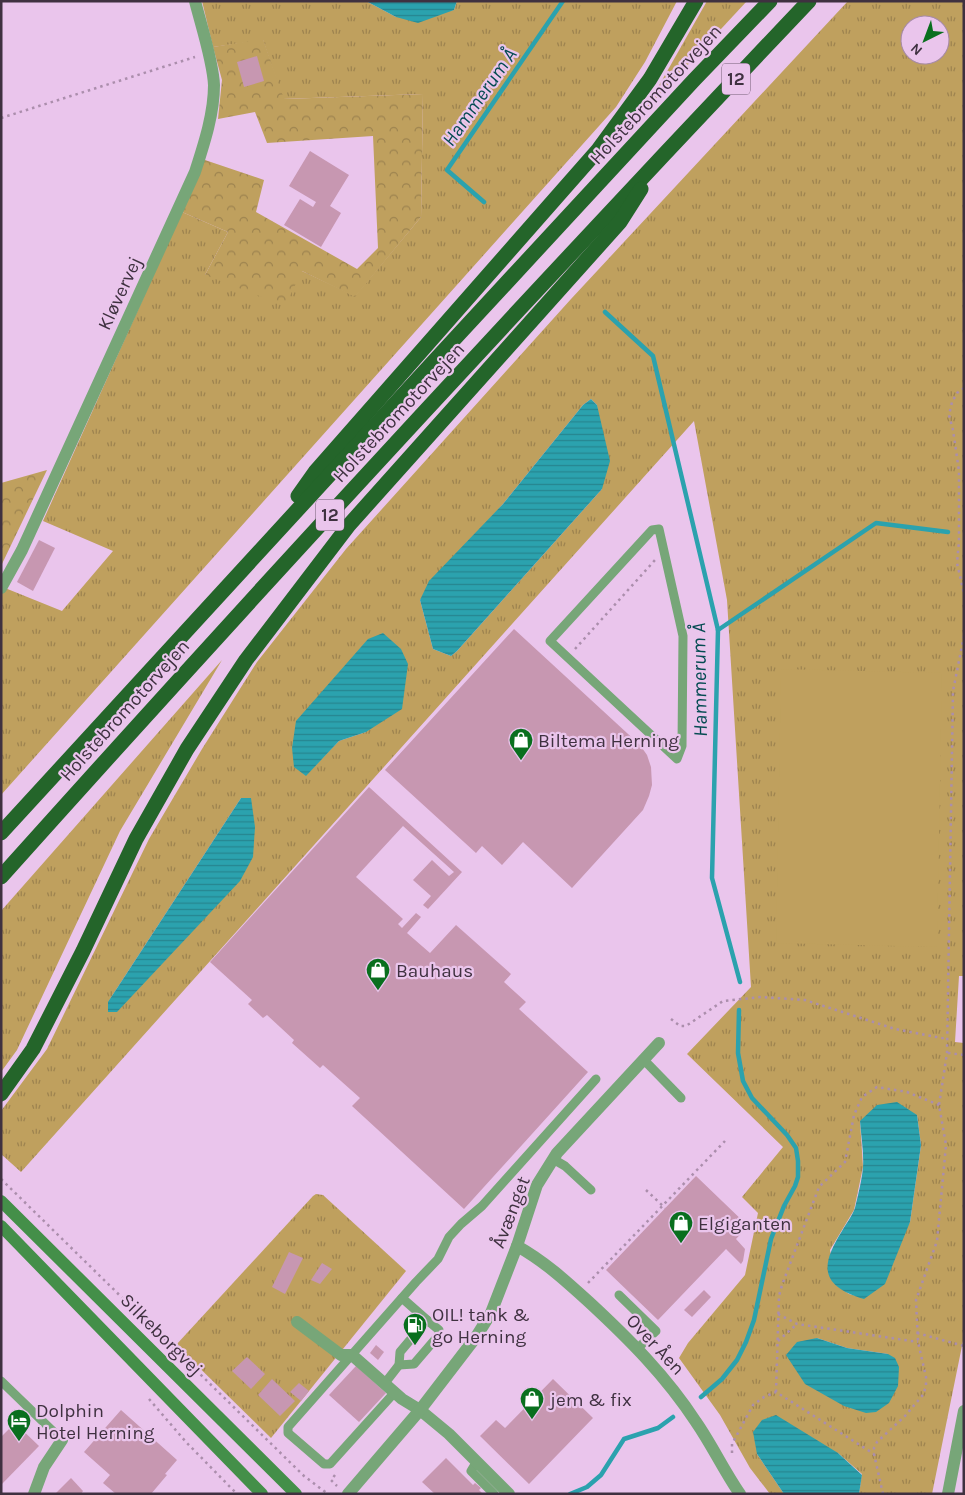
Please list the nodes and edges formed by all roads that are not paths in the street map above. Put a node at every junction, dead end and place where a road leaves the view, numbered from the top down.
1 (195, 1) edge
2 (696, 1) edge
3 (770, 1) edge
4 (809, 1) edge
5 (662, 156) junction
6 (266, 543) junction
7 (1, 588) edge
8 (567, 658) joint
9 (1, 833) edge
10 (1, 877) edge
11 (659, 1043) dead end
12 (643, 1060) junction
13 (596, 1079) dead end
14 (1, 1094) edge
15 (681, 1098) dead end
16 (553, 1159) junction
17 (591, 1190) dead end
18 (1, 1202) edge
19 (1, 1226) edge
20 (517, 1246) junction
21 (619, 1295) dead end
22 (402, 1298) junction
23 (427, 1320) junction
24 (297, 1322) dead end
25 (638, 1348) junction
26 (352, 1355) junction
27 (399, 1365) junction
28 (1, 1381) edge
29 (384, 1383) junction
30 (395, 1392) junction
31 (420, 1410) junction
32 (964, 1411) edge
33 (62, 1440) joint
34 (477, 1461) junction
35 (34, 1494) edge
36 (262, 1494) edge
37 (296, 1494) edge
38 (348, 1494) edge
39 (494, 1494) edge
40 (509, 1494) edge
41 (740, 1494) edge
42 (948, 1494) edge

1 - 7 street, Kløvervej
2 - 6 highway
3 - 6 highway, Holstebromotorvejen / 12
4 - 5 highway, Holstebromotorvejen / 12
5 - 10 highway, Holstebromotorvejen / 12
5 - 14 highway
6 - 9 highway, Holstebromotorvejen / 12
8 - 8 lane
11 - 12 street, Åvænget
12 - 15 lane
12 - 16 street, Åvænget
13 - 22 lane
16 - 17 lane
16 - 20 street, Åvænget
18 - 37 main road, Silkeborgvej
19 - 36 main road, Silkeborgvej
20 - 25 street, Over Åen
20 - 31 street, Åvænget
21 - 25 lane
22 - 23 lane
22 - 26 lane
23 - 27 lane
23 - 27 lane
24 - 26 street
25 - 41 street, Over Åen
26 - 29 street
26 - 30 lane
27 - 29 lane
28 - 33 lane
29 - 30 street
30 - 31 street
31 - 34 street
31 - 38 street, Åvænget
32 - 42 street
33 - 35 street
34 - 39 lane
34 - 40 street

